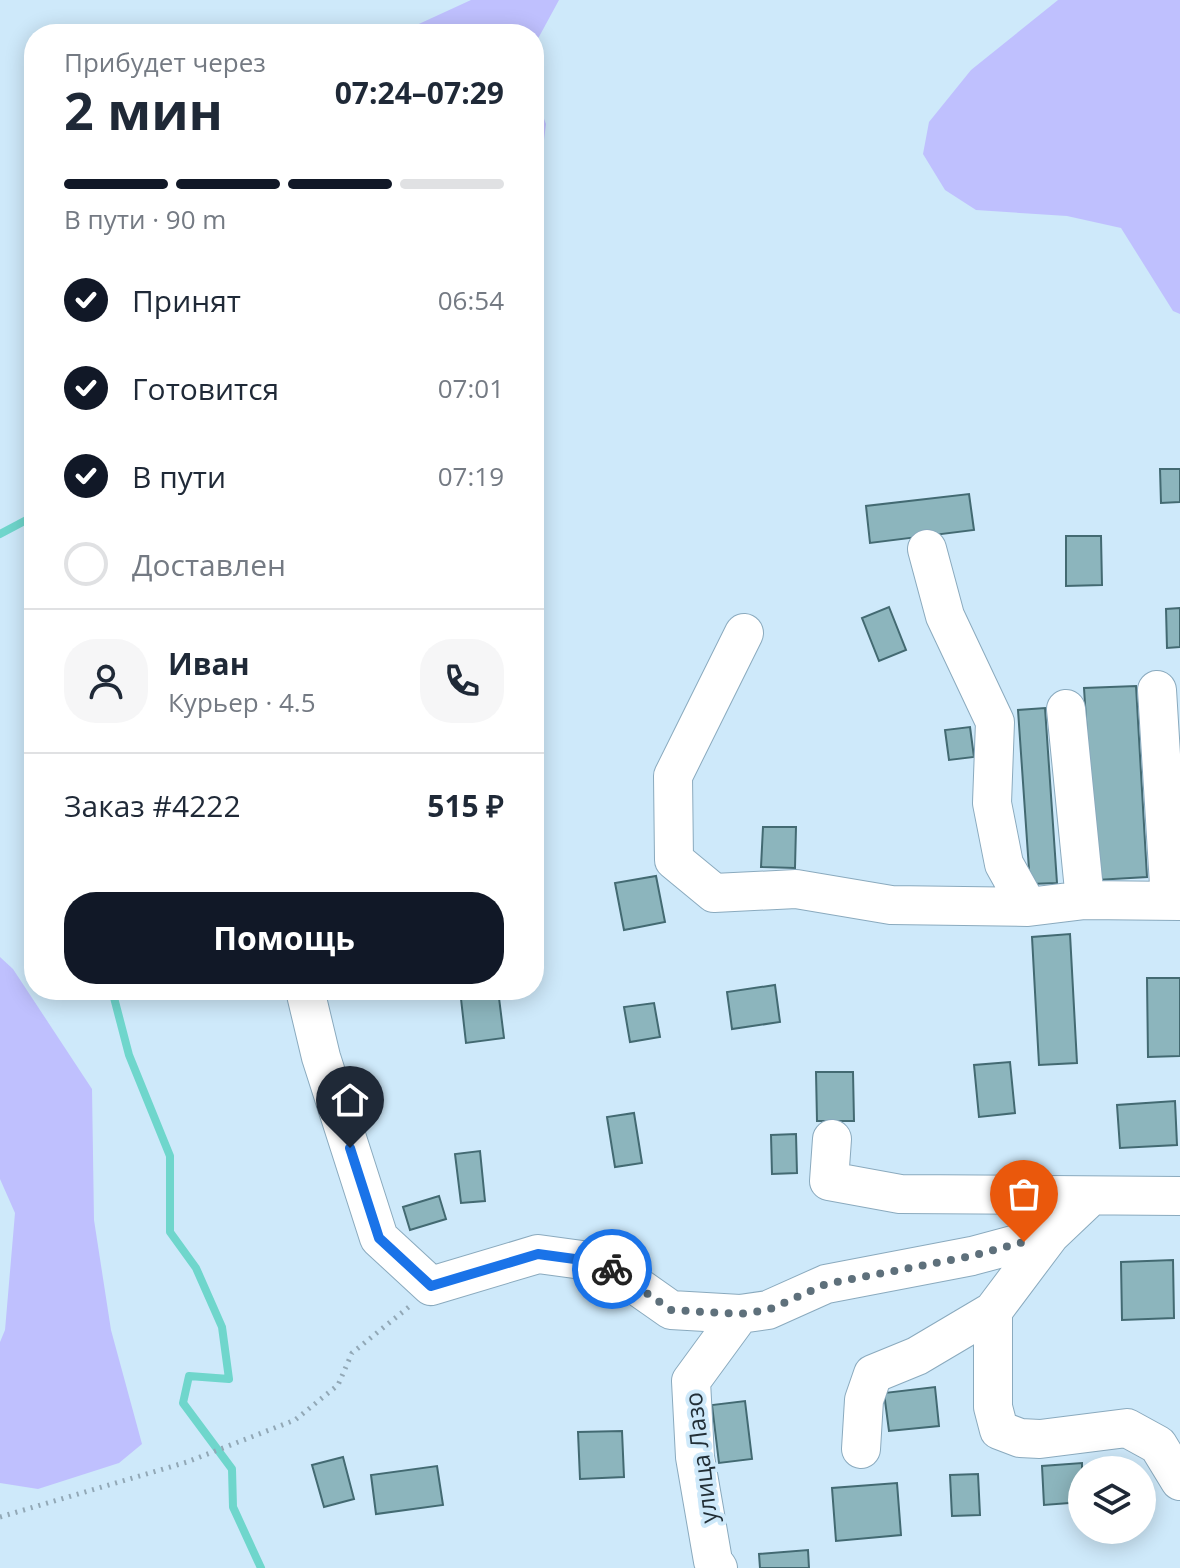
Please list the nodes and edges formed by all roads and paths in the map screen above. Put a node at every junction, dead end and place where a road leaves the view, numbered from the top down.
1 (927, 549) dead end
2 (744, 633) dead end
3 (1157, 690) dead end
4 (1066, 709) dead end
5 (1085, 900) junction
6 (1175, 901) edge
7 (1028, 907) junction
8 (307, 1000) edge
9 (832, 1139) dead end
10 (1180, 1196) edge
11 (1089, 1198) junction
12 (1050, 1235) junction
13 (431, 1286) junction
14 (993, 1311) junction
15 (740, 1314) junction
16 (861, 1449) dead end
17 (1180, 1481) edge
18 (0, 1517) edge
19 (718, 1568) edge

1 - 7 street
2 - 7 street
3 - 6 street
4 - 5 street
5 - 6 street
5 - 7 street
8 - 13 street
9 - 11 street
10 - 11 street
11 - 12 street
12 - 14 street
12 - 15 street
13 - 15 street
13 - 18 path
14 - 16 street
14 - 17 street
15 - 19 street, улица Лазо

